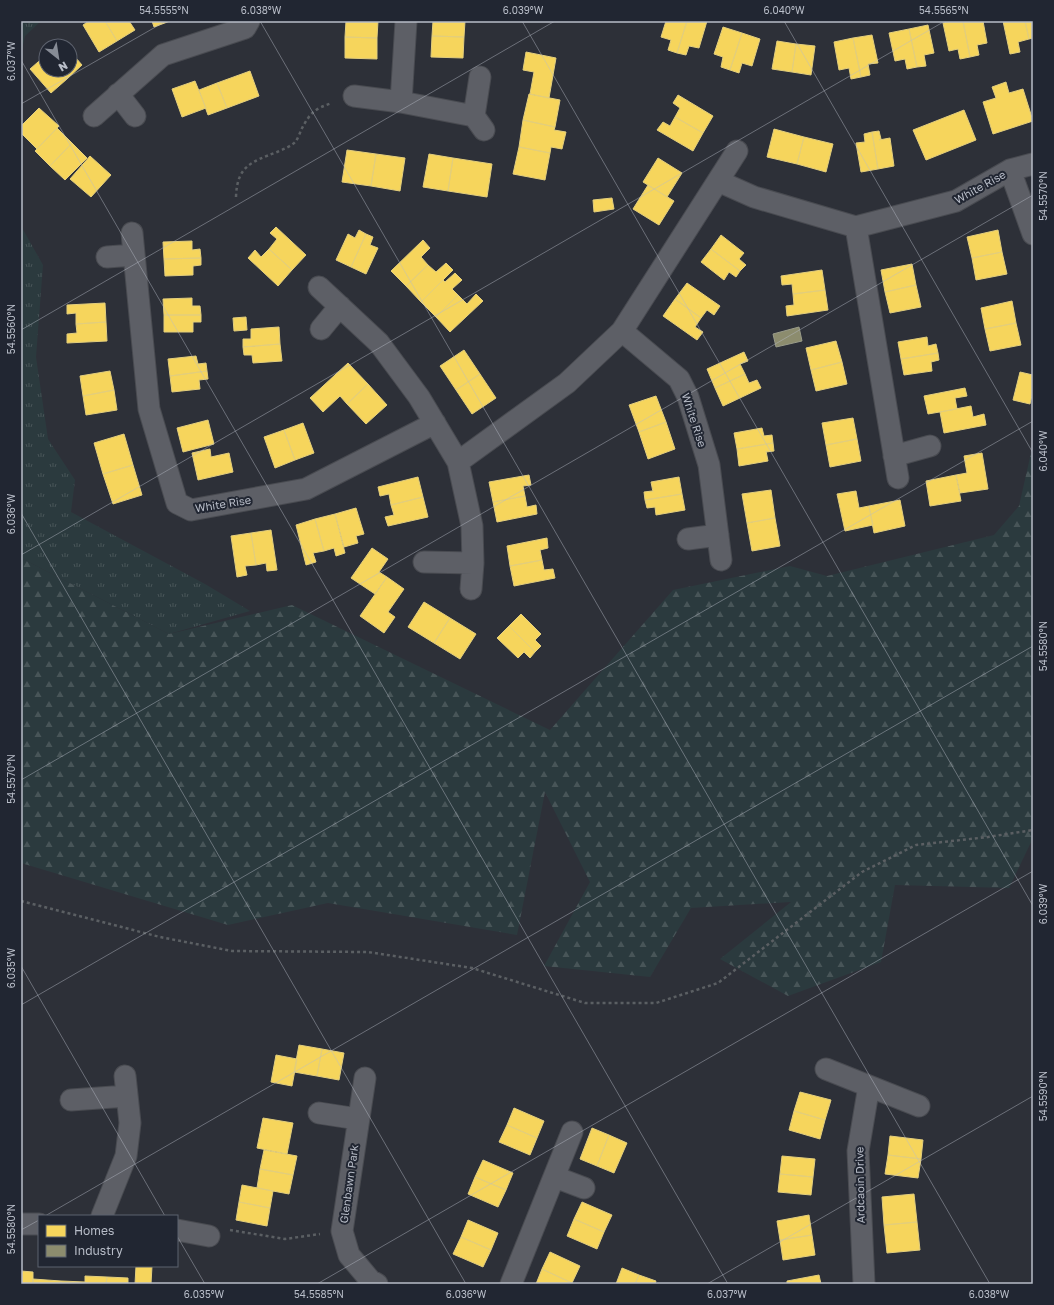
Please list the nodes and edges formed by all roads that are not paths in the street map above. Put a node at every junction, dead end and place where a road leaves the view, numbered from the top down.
1 (249, 21) edge
2 (406, 21) edge
3 (480, 77) dead end
4 (118, 94) junction
5 (354, 96) road end
6 (400, 102) junction
7 (94, 116) dead end
8 (135, 116) dead end
9 (737, 151) dead end
10 (1033, 164) edge
11 (1010, 170) junction
12 (718, 181) junction
13 (856, 227) junction
14 (132, 233) dead end
15 (1033, 234) edge
16 (134, 255) junction
17 (107, 257) dead end
18 (319, 287) dead end
19 (340, 306) junction
20 (321, 329) dead end
21 (622, 331) junction
22 (435, 423) junction
23 (930, 446) dead end
24 (894, 456) junction
25 (458, 462) junction
26 (898, 478) dead end
27 (718, 535) junction
28 (688, 539) dead end
29 (721, 560) dead end
30 (424, 562) dead end
31 (473, 563) junction
32 (471, 589) dead end
33 (826, 1069) dead end
34 (365, 1078) dead end
35 (869, 1086) junction
36 (71, 1100) dead end
37 (919, 1106) dead end
38 (319, 1113) dead end
39 (358, 1119) junction
40 (572, 1132) dead end
41 (555, 1178) junction
42 (584, 1188) dead end
43 (102, 1215) edge
44 (21, 1224) edge
45 (38, 1224) edge
46 (178, 1230) edge
47 (209, 1236) road end
48 (377, 1284) edge
49 (511, 1284) edge
50 (864, 1284) edge

1 - 4 street
2 - 6 street
3 - 6 street
4 - 7 street
4 - 8 street
5 - 6 street
9 - 12 street
10 - 11 street, White Rise
11 - 13 street, White Rise
11 - 15 street, White Rise
12 - 13 street
12 - 21 street
13 - 24 street
14 - 16 street, White Rise
16 - 17 street
16 - 22 street, White Rise
18 - 19 street
19 - 20 street
19 - 22 street
21 - 25 street
21 - 27 street, White Rise
22 - 25 street
23 - 24 street
24 - 26 street
25 - 31 street
27 - 28 street
27 - 29 street, White Rise
30 - 31 street
31 - 32 street
33 - 35 street
34 - 39 street, Glenbawn Park
35 - 37 street
35 - 50 street, Ardcaoin Drive
36 - 43 street
38 - 39 street
39 - 48 street, Glenbawn Park
40 - 41 street
41 - 42 street
41 - 49 street
44 - 45 street
46 - 47 street

